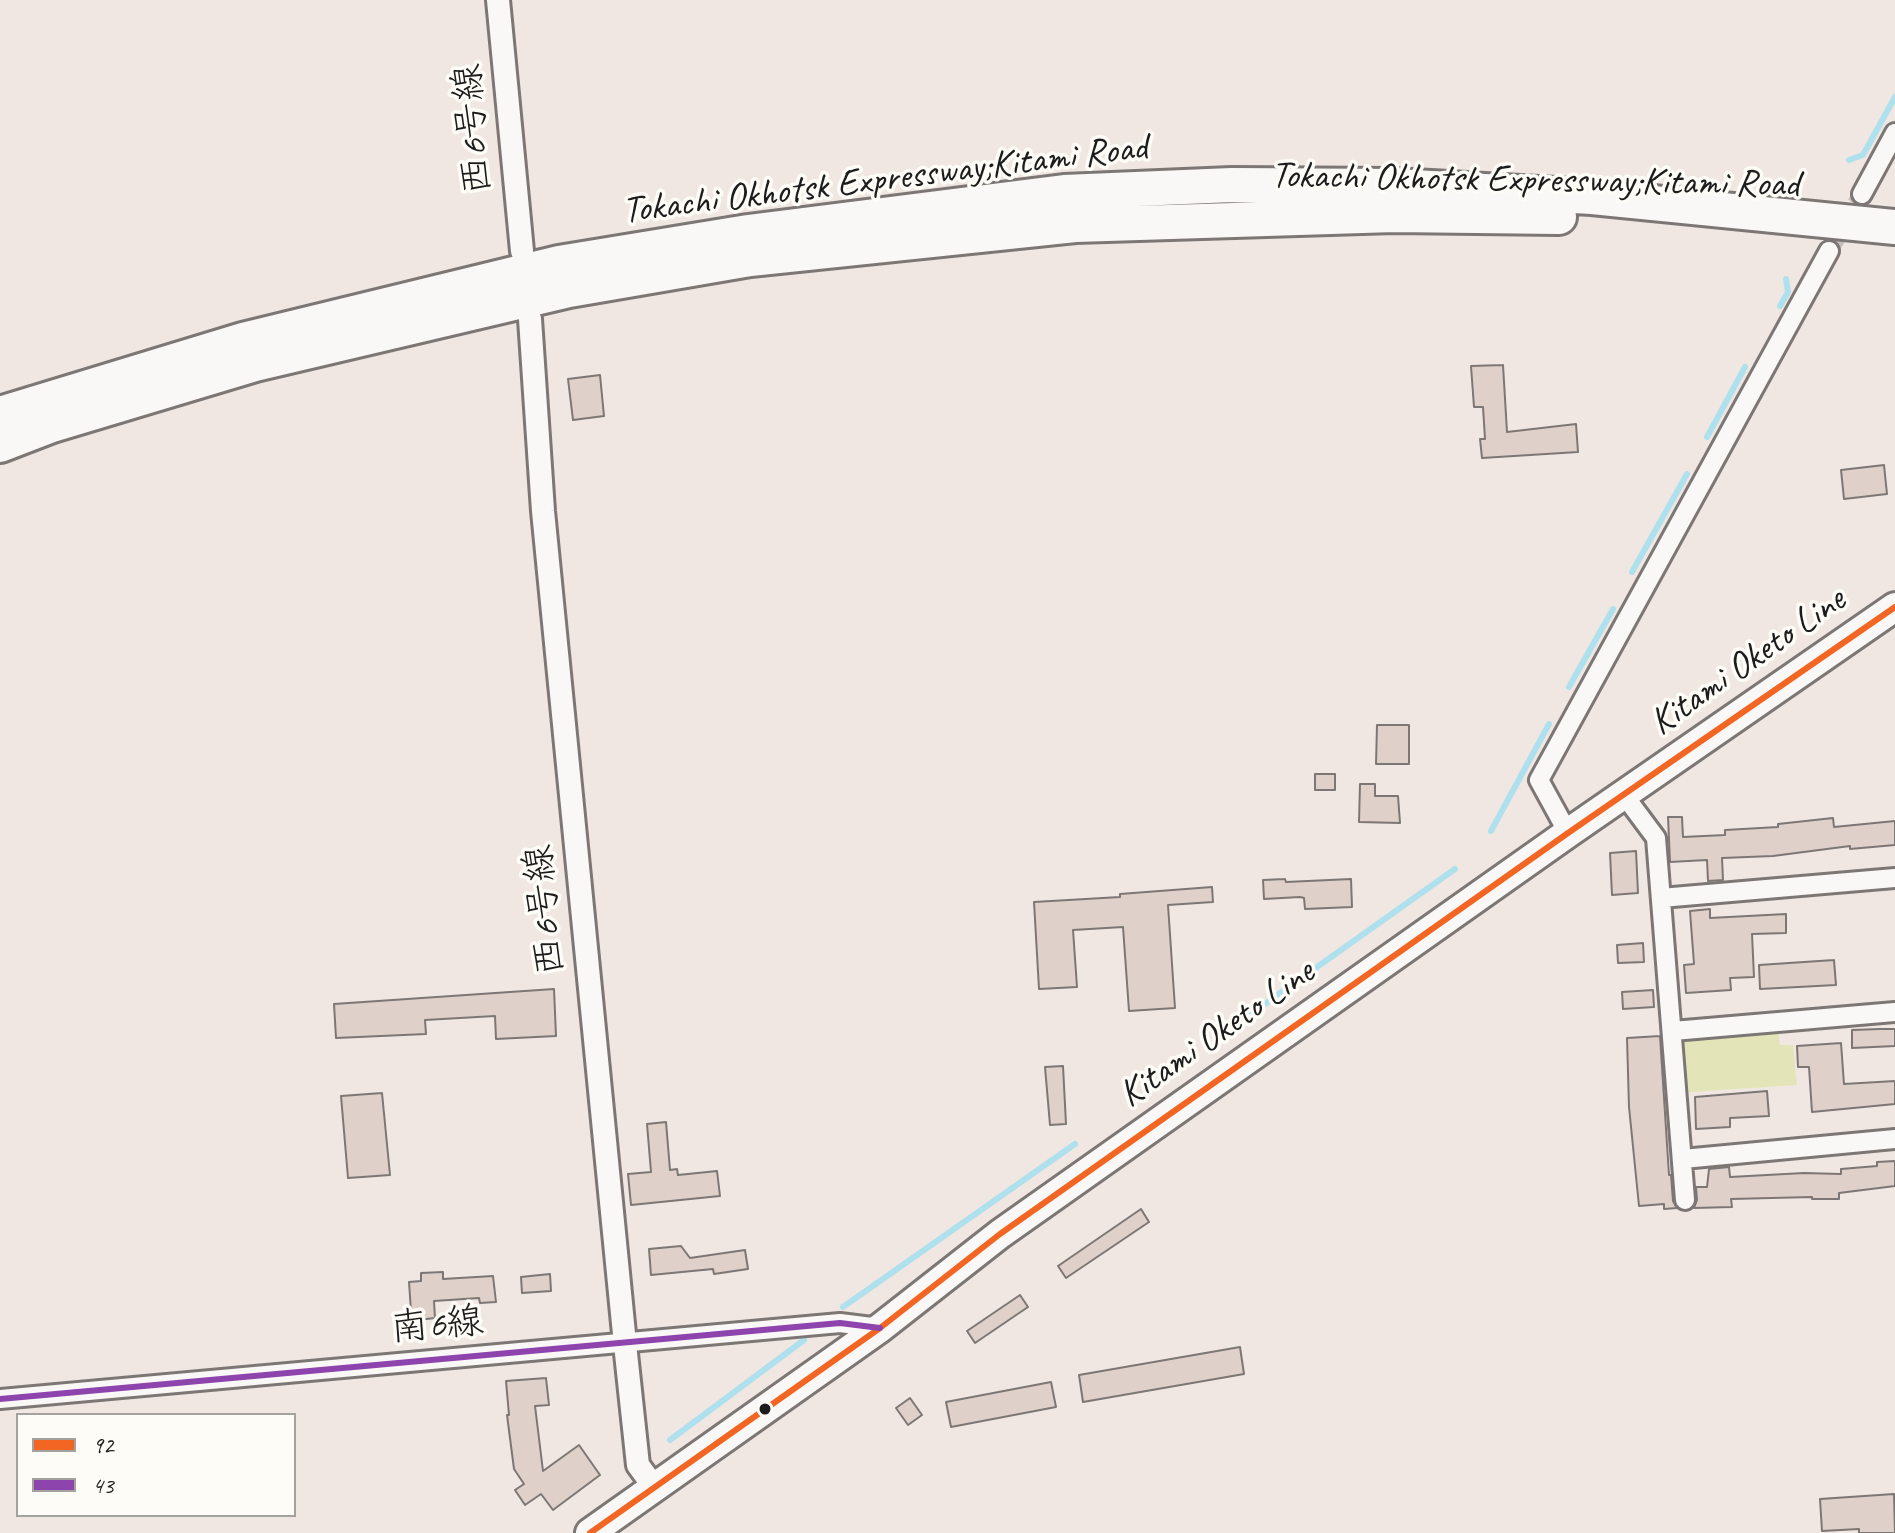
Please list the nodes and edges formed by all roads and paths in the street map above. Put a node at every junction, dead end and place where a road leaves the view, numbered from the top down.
1 (498, 0) edge
2 (1895, 133) edge
3 (1862, 194) tunnel mouth
4 (1895, 228) edge
5 (522, 251) dead end
6 (1829, 251) tunnel mouth
7 (530, 319) dead end
8 (0, 414) edge
9 (0, 445) edge
10 (1895, 607) edge
11 (1624, 795) junction
12 (1568, 833) junction
13 (1895, 878) edge
14 (1661, 898) junction
15 (1895, 1012) edge
16 (1673, 1031) junction
17 (1895, 1139) edge
18 (1683, 1159) junction
19 (1685, 1200) dead end
20 (880, 1328) junction
21 (625, 1344) junction
22 (0, 1399) edge
23 (654, 1487) junction
24 (590, 1533) edge

1 - 5 street, 西6号線
2 - 3 street
4 - 8 highway, Tokachi Okhotsk Expressway;Kitami Road
4 - 9 highway, Tokachi Okhotsk Expressway;Kitami Road
6 - 12 street
7 - 21 street, 西6号線
10 - 11 main road, Kitami Oketo Line
11 - 12 main road, Kitami Oketo Line
11 - 14 street
12 - 20 main road, Kitami Oketo Line
13 - 14 street
14 - 16 street
15 - 16 street
16 - 18 street
17 - 18 street
18 - 19 street
20 - 21 street, 南6線
20 - 23 main road, Kitami Oketo Line
21 - 22 street, 南6線
21 - 23 street, 西6号線
23 - 24 main road, Kitami Oketo Line

